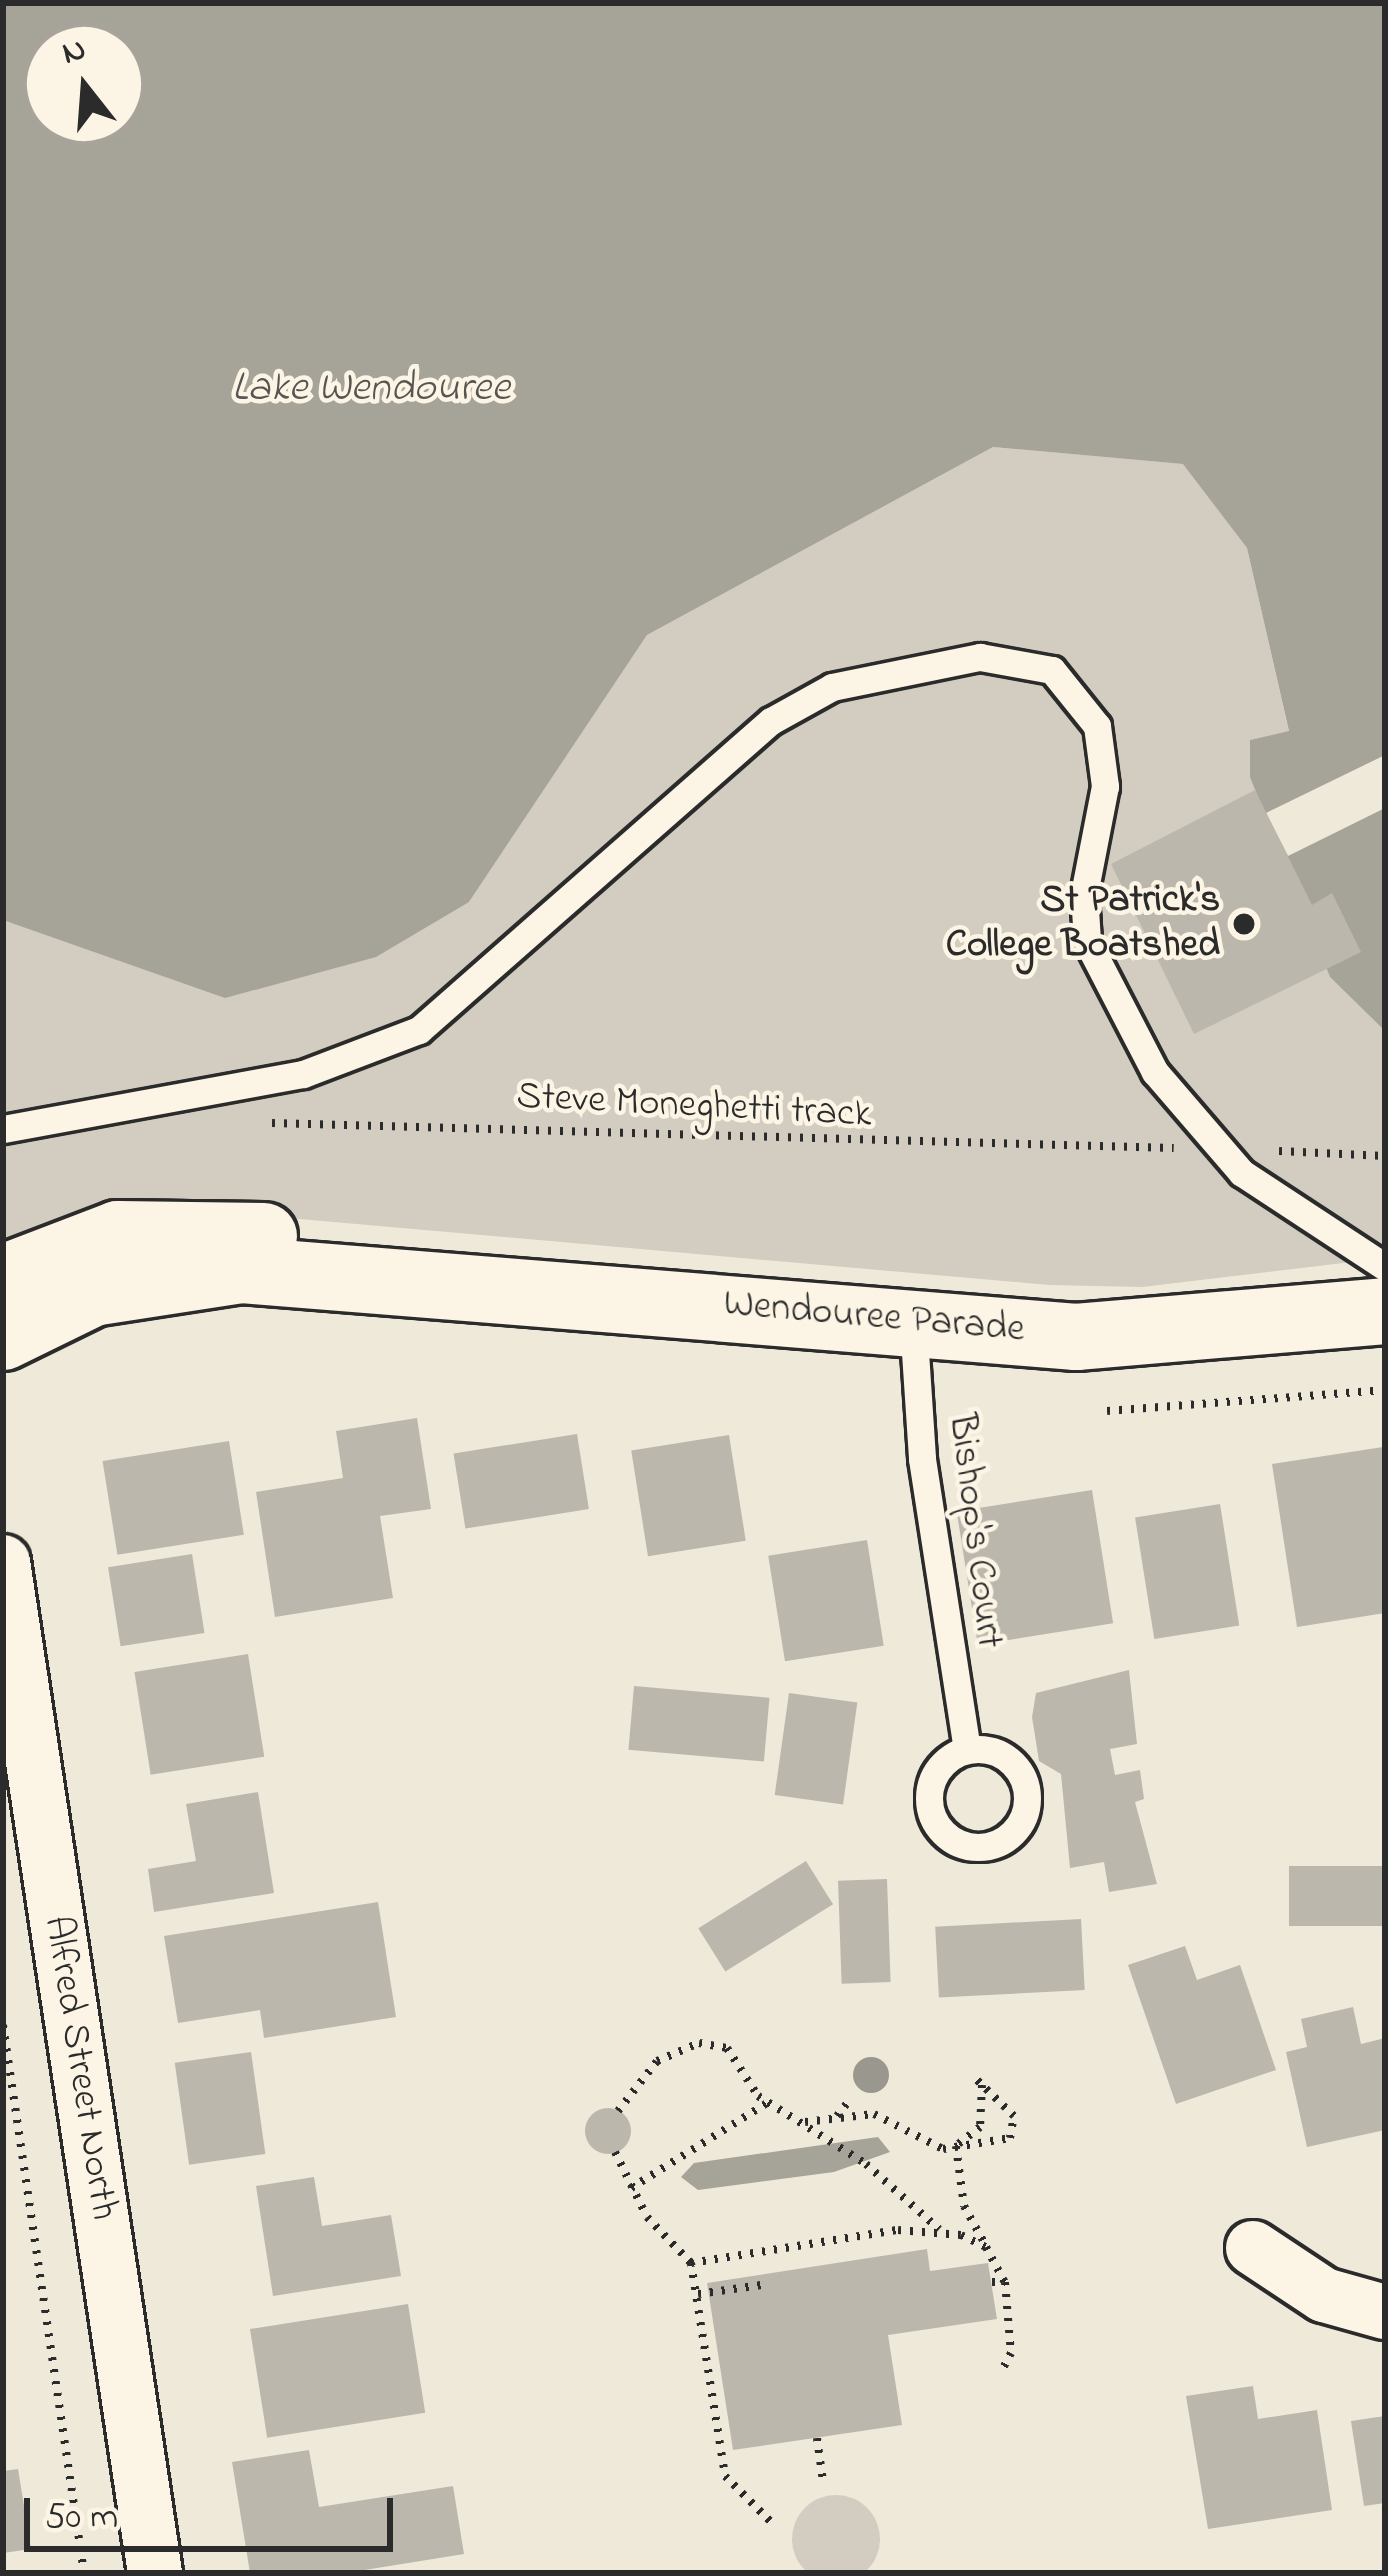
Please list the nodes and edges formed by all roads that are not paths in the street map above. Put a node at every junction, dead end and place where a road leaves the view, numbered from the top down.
1 (3, 1129) edge
2 (1385, 1267) edge
3 (362, 1275) junction
4 (3, 1278) edge
5 (1385, 1311) edge
6 (913, 1322) junction
7 (3, 1337) edge
8 (3, 1562) edge
9 (967, 1750) dead end
10 (1253, 2248) dead end
11 (1385, 2312) edge
12 (154, 2573) edge

1 - 2 lane
3 - 4 street, Wendouree Parade
3 - 6 street, Wendouree Parade
3 - 7 street, Wendouree Parade
5 - 6 street, Wendouree Parade
6 - 9 lane, Bishop's Court
8 - 12 street, Alfred Street North
10 - 11 street

